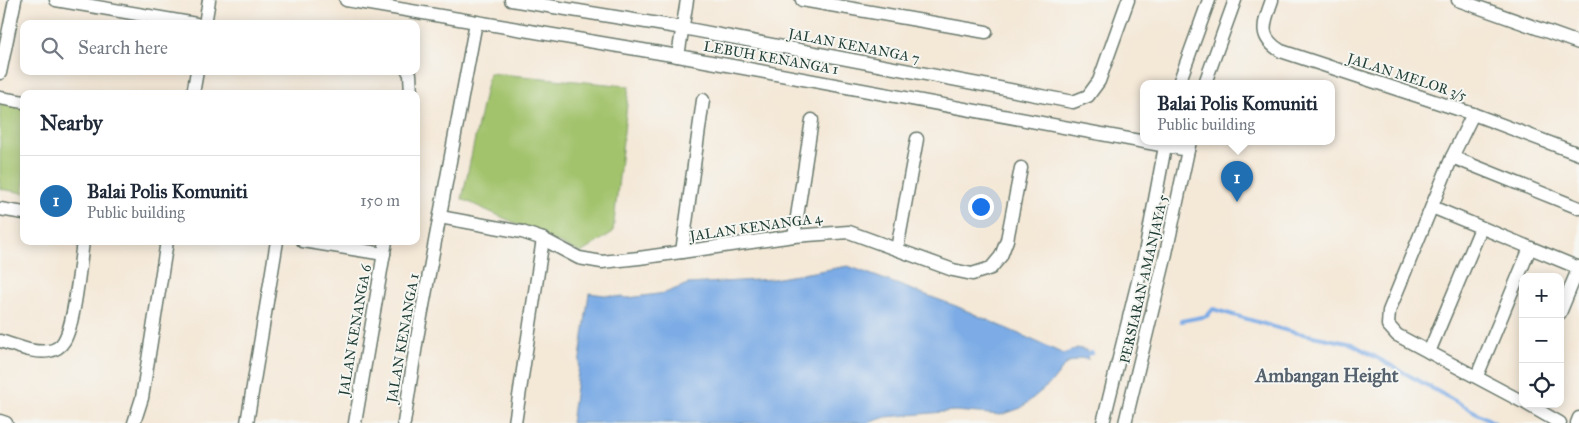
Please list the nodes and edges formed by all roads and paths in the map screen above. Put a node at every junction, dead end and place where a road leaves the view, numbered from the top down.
1 (15, 0) edge
2 (56, 0) edge
3 (209, 0) edge
4 (346, 0) edge
5 (511, 0) edge
6 (687, 0) edge
7 (802, 0) edge
8 (1128, 0) edge
9 (1209, 0) edge
10 (1235, 0) edge
11 (1272, 0) edge
12 (1458, 0) edge
13 (173, 20) edge
14 (206, 20) edge
15 (476, 22) junction
16 (683, 28) junction
17 (986, 32) dead end
18 (1579, 43) edge
19 (678, 56) junction
20 (0, 73) edge
21 (196, 75) edge
22 (410, 75) edge
23 (1180, 80) edge
24 (1206, 80) edge
25 (194, 90) edge
26 (412, 90) edge
27 (0, 98) edge
28 (703, 100) dead end
29 (20, 101) edge
30 (1473, 114) junction
31 (812, 120) dead end
32 (917, 139) dead end
33 (1140, 139) edge
34 (1165, 145) edge
35 (1189, 145) edge
36 (1579, 154) edge
37 (1452, 158) junction
38 (1021, 168) dead end
39 (1432, 207) junction
40 (1579, 208) edge
41 (0, 209) edge
42 (20, 212) edge
43 (440, 217) junction
44 (1481, 228) junction
45 (794, 236) junction
46 (543, 239) junction
47 (82, 245) edge
48 (166, 245) edge
49 (276, 245) edge
50 (328, 245) edge
51 (385, 245) edge
52 (1530, 248) junction
53 (897, 249) junction
54 (682, 252) junction
55 (384, 254) junction
56 (1579, 268) edge
57 (1564, 304) edge
58 (0, 341) edge
59 (1429, 352) junction
60 (1477, 376) junction
61 (1519, 400) edge
62 (1534, 408) edge
63 (1579, 418) edge
64 (0, 421) edge
65 (6, 423) edge
66 (134, 423) edge
67 (247, 423) edge
68 (355, 423) edge
69 (404, 423) edge
70 (516, 423) edge
71 (1103, 423) edge
72 (1125, 423) edge
73 (1560, 423) edge
74 (1577, 423) edge

1 - 20 street
2 - 13 street
3 - 14 street
4 - 15 street, LEBUH KENANGA 1
5 - 16 street, JALAN KENANGA 7
6 - 16 street
7 - 17 street
8 - 16 street, JALAN KENANGA 7
9 - 23 street
10 - 24 street
11 - 30 street, JALAN MELOR 3/5
12 - 18 street
15 - 19 street, LEBUH KENANGA 1
15 - 43 street, JALAN KENANGA 1
16 - 19 street
19 - 33 street, LEBUH KENANGA 1
21 - 25 street
22 - 26 street
27 - 29 street
28 - 54 street
30 - 36 street, JALAN MELOR 3/5
30 - 37 street
31 - 45 street
32 - 53 street
34 - 71 street, PERSIARAN AMANJAYA 5
35 - 72 street, PERSIARAN AMANJAYA 5
37 - 39 street
37 - 40 street
38 - 53 street, JALAN KENANGA 4
39 - 44 street
39 - 59 street
41 - 42 street
43 - 46 street, JALAN KENANGA 4
43 - 69 street, JALAN KENANGA 1
44 - 52 street
44 - 59 street
45 - 53 street, JALAN KENANGA 4
45 - 54 street, JALAN KENANGA 4
46 - 54 street, JALAN KENANGA 4
46 - 70 street
47 - 58 street
48 - 66 street
49 - 67 street
50 - 55 street
51 - 55 street, JALAN KENANGA 6
52 - 56 street
52 - 60 street
55 - 68 street, JALAN KENANGA 6
56 - 57 street
59 - 60 street
60 - 61 street
62 - 73 street
63 - 74 street
64 - 65 street

